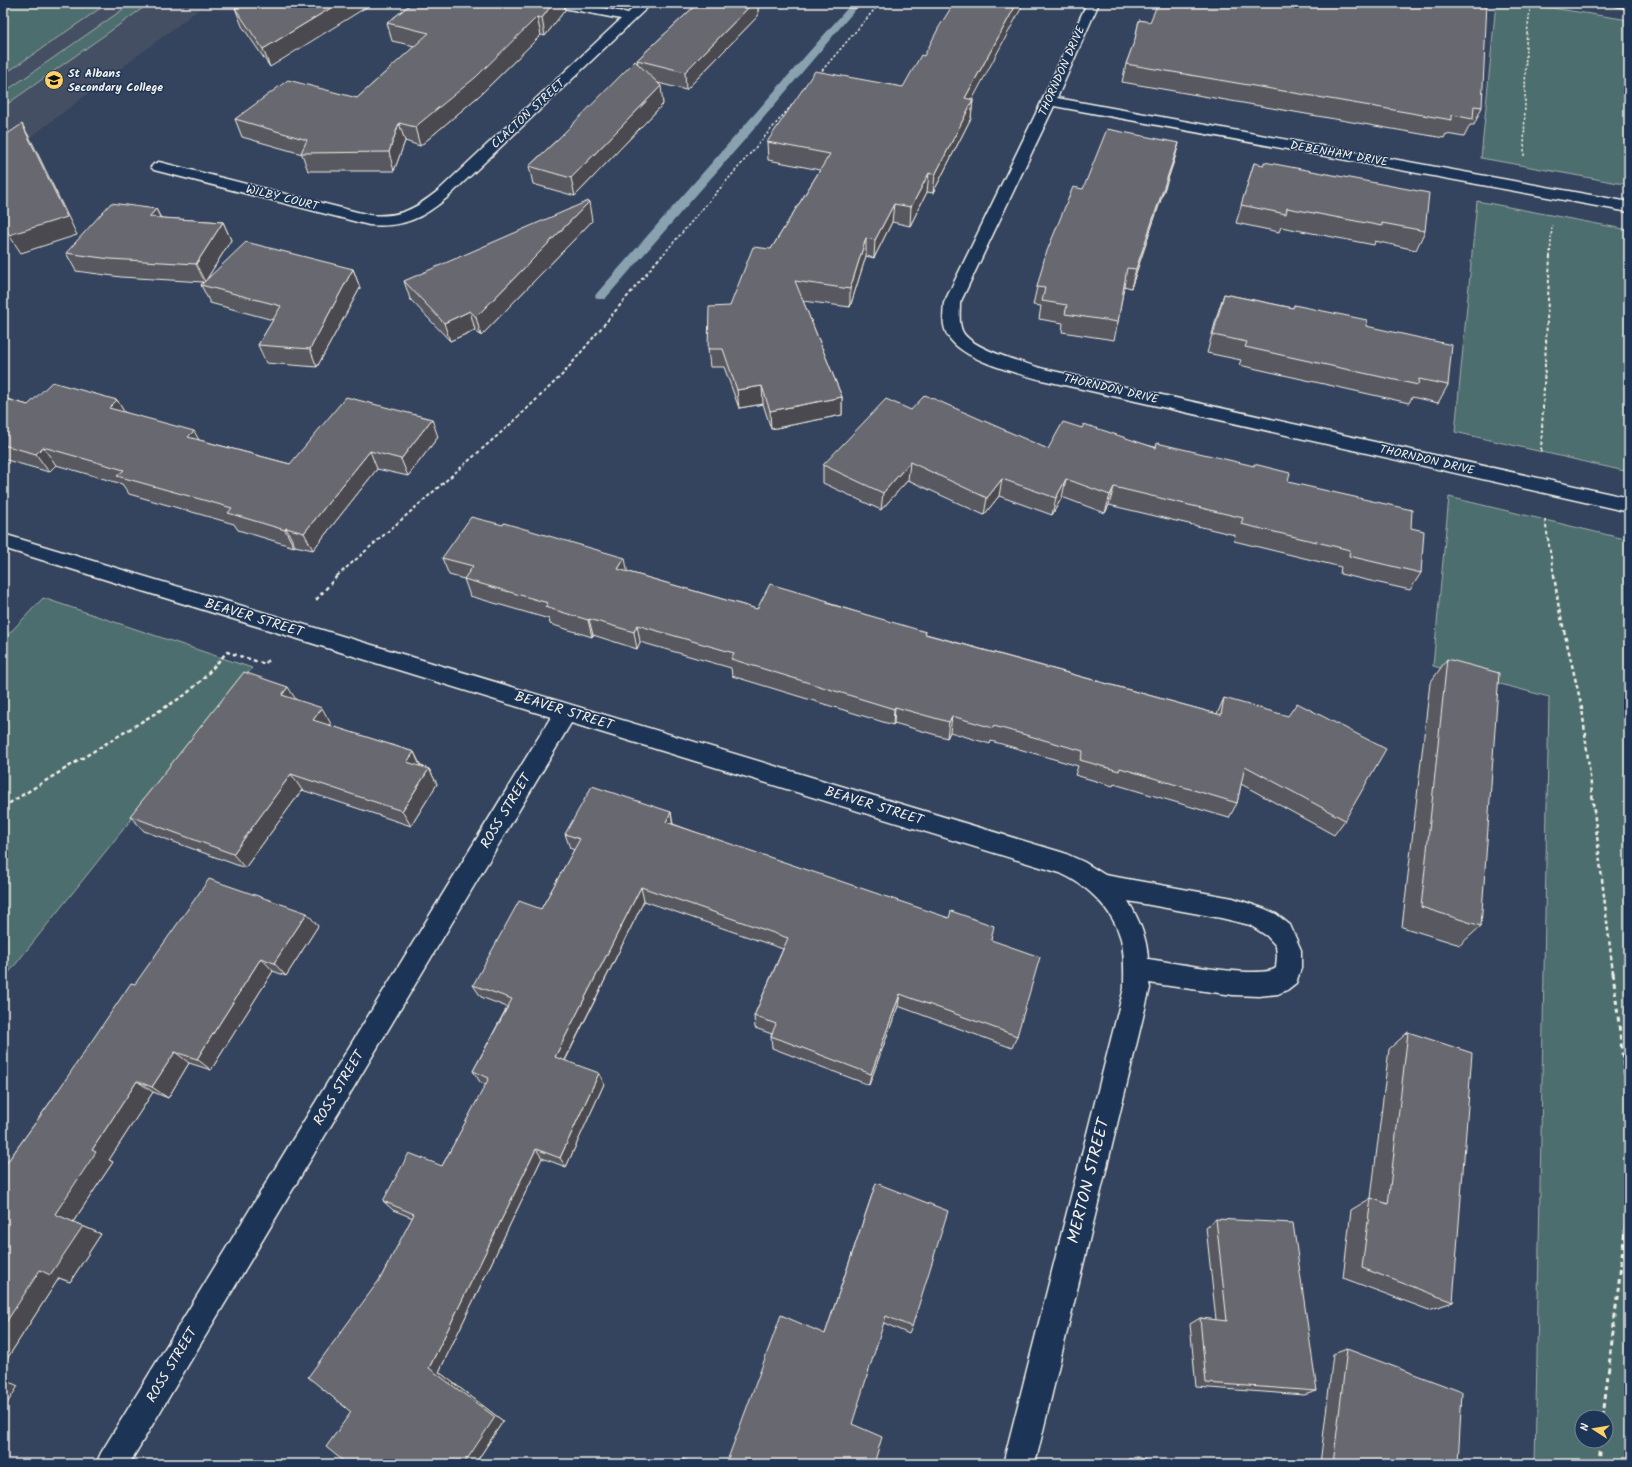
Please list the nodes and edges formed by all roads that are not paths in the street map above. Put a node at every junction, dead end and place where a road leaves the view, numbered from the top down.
1 (558, 3) edge
2 (646, 3) edge
3 (1093, 3) edge
4 (1621, 3) edge
5 (1629, 4) edge
6 (630, 17) junction
7 (1049, 101) junction
8 (159, 167) dead end
9 (1629, 207) edge
10 (406, 218) joint
11 (1629, 505) edge
12 (3, 541) edge
13 (566, 712) junction
14 (1106, 893) junction
15 (1136, 969) junction
16 (112, 1464) edge
17 (1018, 1464) edge

1 - 6 street
2 - 6 street, CLACTON STREET
3 - 7 street, THORNDON DRIVE
4 - 5 street
6 - 10 street, CLACTON STREET
7 - 9 street, DEBENHAM DRIVE
7 - 11 street, THORNDON DRIVE
8 - 10 street, WILBY COURT
12 - 13 street, BEAVER STREET
13 - 14 street, BEAVER STREET
13 - 16 street, ROSS STREET
14 - 15 street, MERTON STREET
14 - 15 street
15 - 17 street, MERTON STREET

